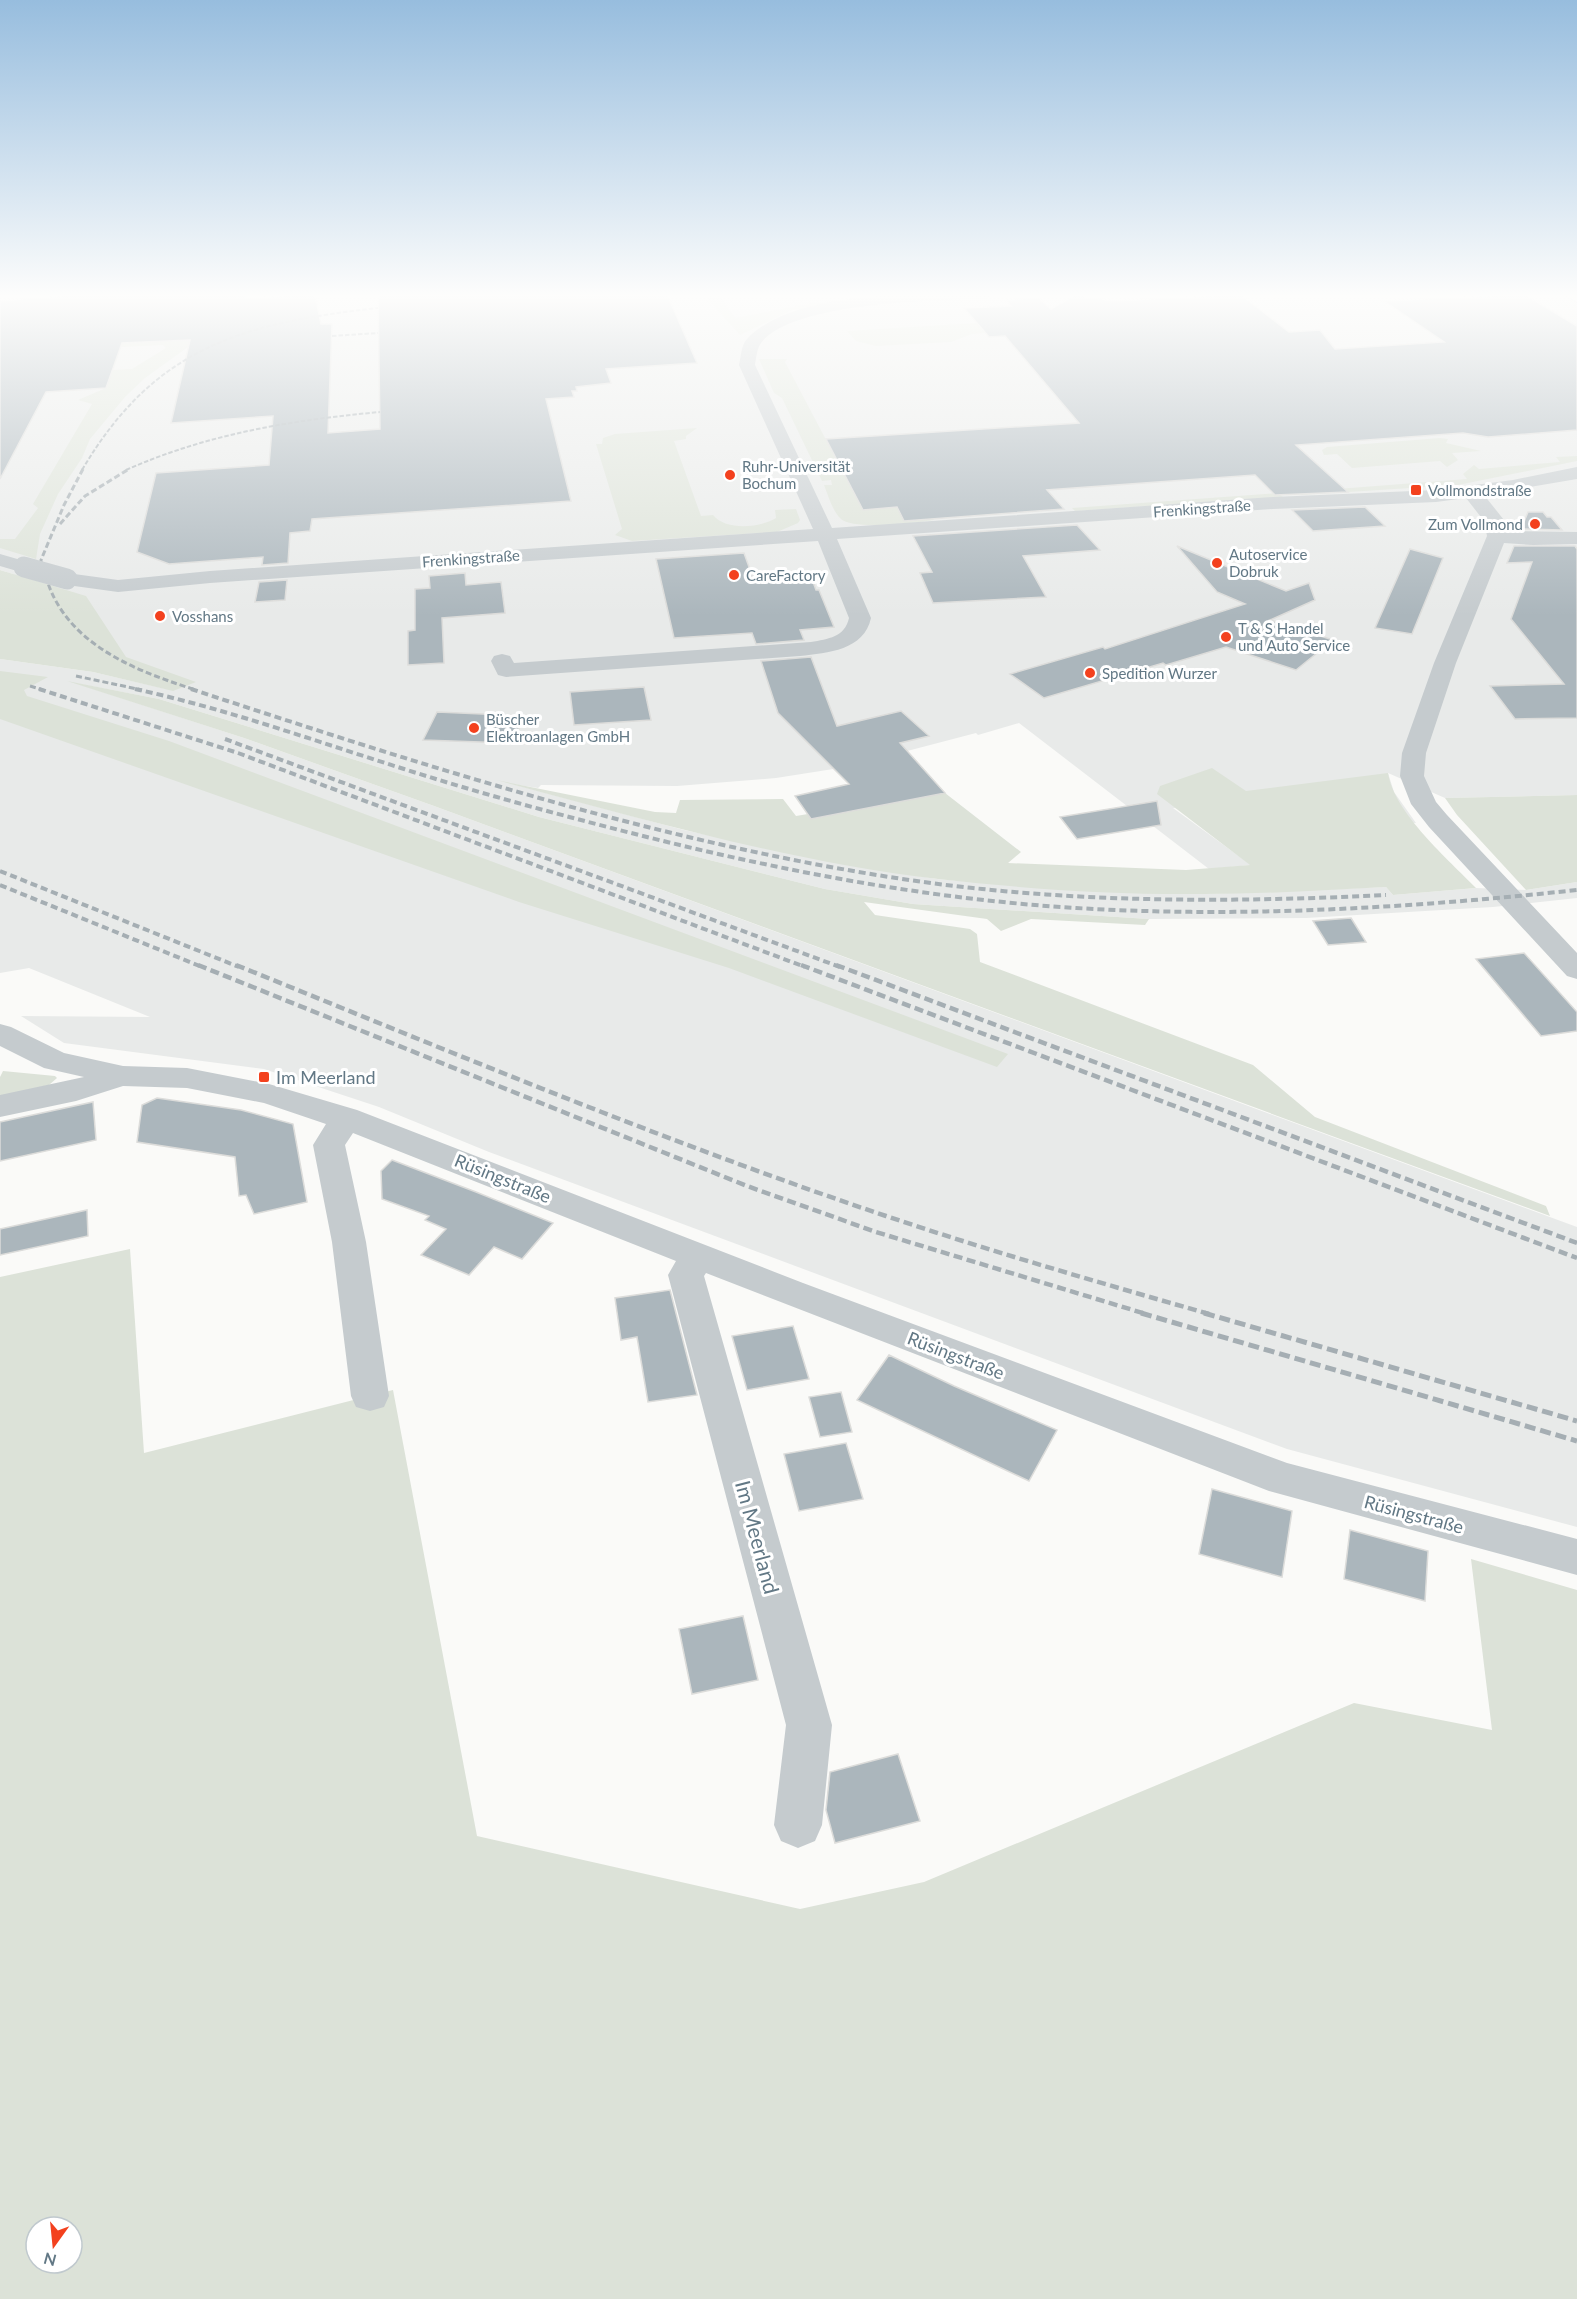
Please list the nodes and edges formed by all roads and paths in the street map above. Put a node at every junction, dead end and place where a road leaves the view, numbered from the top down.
1 (764, 401) edge
2 (1577, 473) edge
3 (1471, 492) junction
4 (825, 534) junction
5 (1497, 536) junction
6 (1577, 538) edge
7 (0, 560) edge
8 (502, 661) dead end
9 (1577, 970) edge
10 (0, 1034) edge
11 (121, 1076) junction
12 (0, 1106) edge
13 (346, 1118) junction
14 (698, 1256) junction
15 (370, 1396) dead end
16 (1577, 1557) edge
17 (798, 1825) dead end

1 - 4 street
2 - 3 street, Frenkingstraße
3 - 4 street, Frenkingstraße
3 - 5 street
4 - 7 street, Frenkingstraße, bridge
4 - 8 street
5 - 6 street
5 - 9 street
10 - 11 street
11 - 12 street, Rüsingstraße
11 - 13 street, Rüsingstraße
13 - 14 street, Rüsingstraße
13 - 15 street
14 - 16 street, Rüsingstraße
14 - 17 street, Im Meerland

